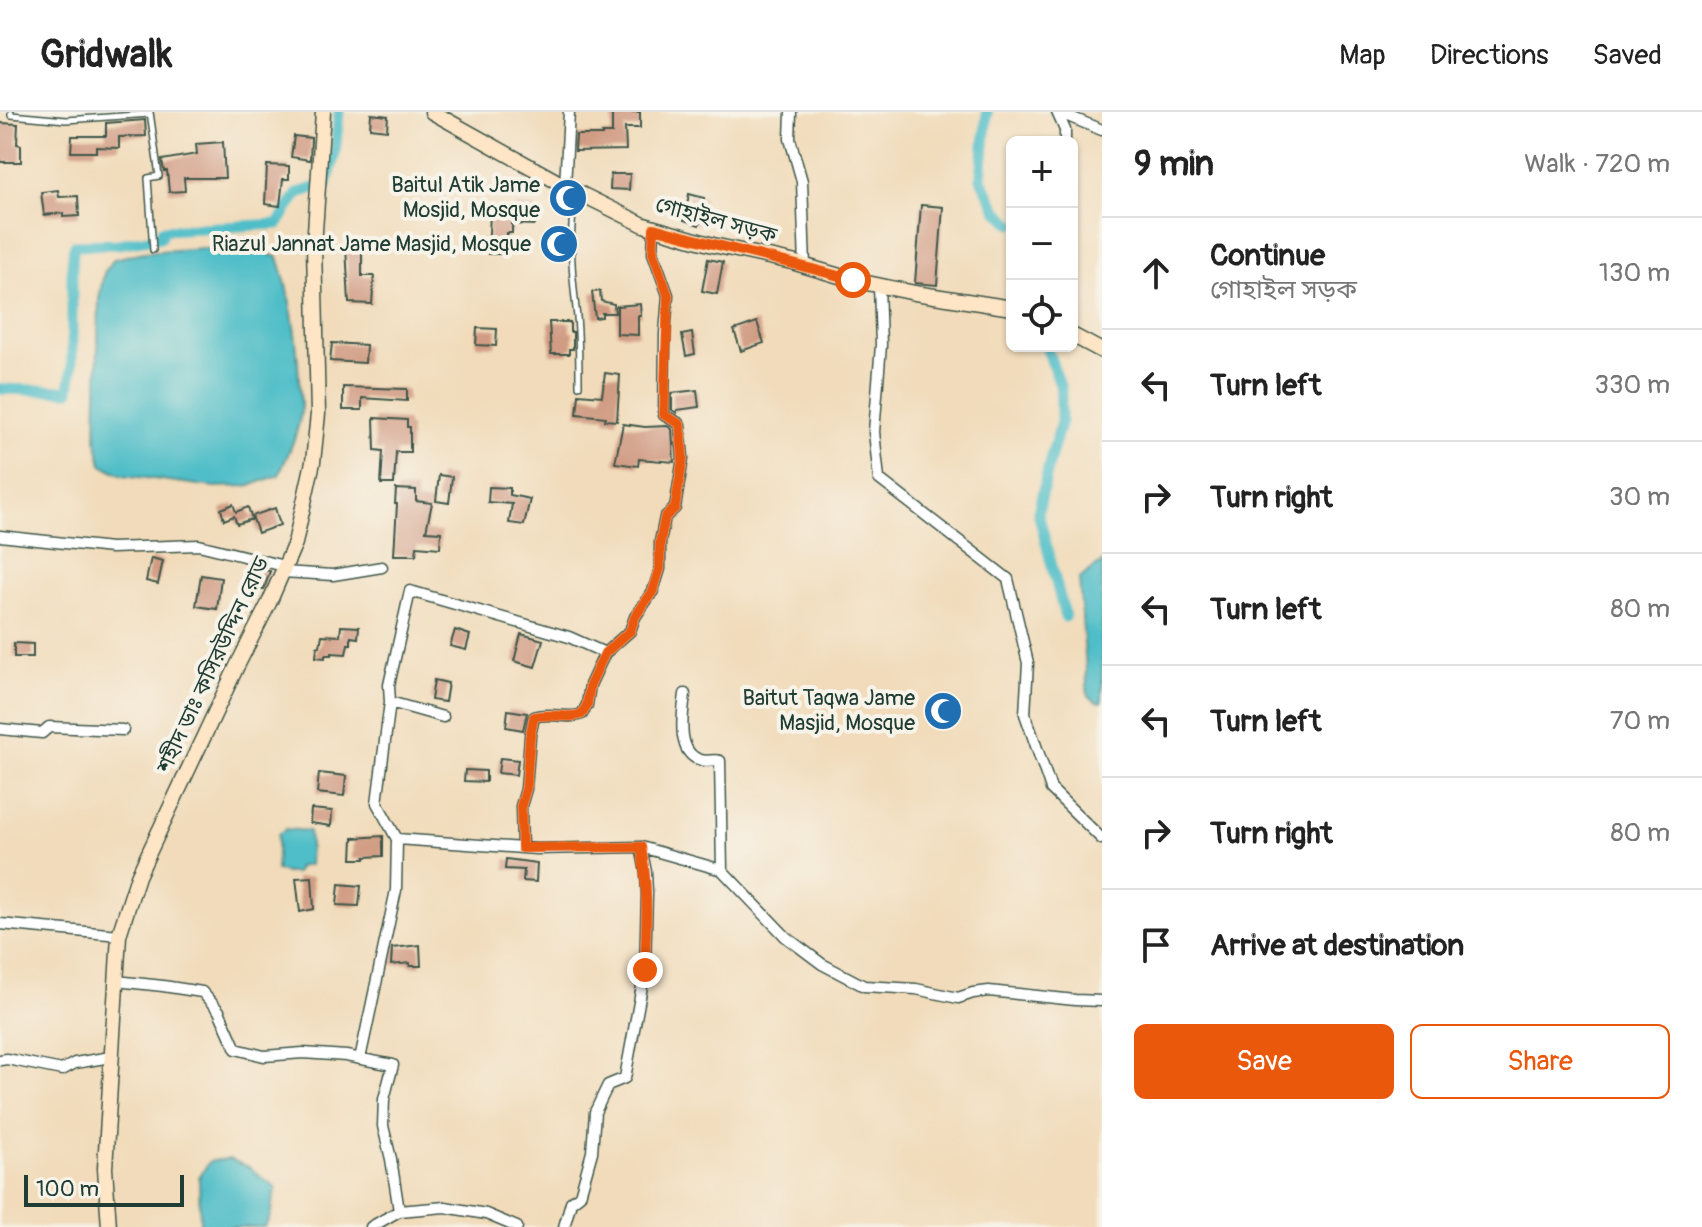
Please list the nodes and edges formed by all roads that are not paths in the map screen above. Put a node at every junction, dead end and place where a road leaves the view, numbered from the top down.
1 (11, 112) edge
2 (323, 112) edge
3 (432, 112) edge
4 (569, 112) edge
5 (791, 112) edge
6 (1057, 112) edge
7 (150, 113) edge
8 (1102, 130) edge
9 (1065, 136) edge
10 (570, 189) junction
11 (654, 228) junction
12 (153, 247) dead end
13 (805, 266) junction
14 (879, 285) junction
15 (1006, 307) edge
16 (1078, 338) edge
17 (1102, 351) edge
18 (579, 386) dead end
19 (0, 536) edge
20 (382, 567) dead end
21 (283, 569) junction
22 (605, 653) junction
23 (685, 694) dead end
24 (390, 702) junction
25 (443, 717) dead end
26 (0, 729) edge
27 (123, 730) dead end
28 (397, 839) junction
29 (1102, 839) edge
30 (641, 847) junction
31 (522, 848) junction
32 (722, 870) junction
33 (0, 924) edge
34 (119, 935) junction
35 (116, 981) junction
36 (1102, 1001) edge
37 (111, 1057) junction
38 (360, 1059) junction
39 (0, 1060) edge
40 (399, 1211) junction
41 (109, 1227) edge
42 (371, 1227) edge
43 (517, 1227) edge
44 (564, 1227) edge

1 - 7 lane
2 - 21 street, শহীদ ডাঃ কসিরউদ্দিন রোড
3 - 10 street, গোহাইল সড়ক
4 - 10 street
5 - 13 street
6 - 8 street
6 - 9 street
7 - 12 lane
10 - 11 street, গোহাইল সড়ক
10 - 18 lane
11 - 13 street, গোহাইল সড়ক
11 - 22 street
13 - 14 street, গোহাইল সড়ক
14 - 15 street, গোহাইল সড়ক
14 - 29 street
16 - 17 street
19 - 21 street
20 - 21 street
21 - 34 street, শহীদ ডাঃ কসিরউদ্দিন রোড
22 - 24 street
22 - 31 street
23 - 32 street
24 - 25 street
24 - 28 street
26 - 27 street
28 - 31 street
28 - 38 street
30 - 31 street
30 - 32 street
30 - 44 street
32 - 36 street
33 - 34 street
34 - 35 street, শহীদ ডাঃ কসিরউদ্দিন রোড
35 - 37 street, শহীদ ডাঃ কসিরউদ্দিন রোড
35 - 38 street
37 - 39 street
37 - 41 street, শহীদ ডাঃ কসিরউদ্দিন রোড
38 - 40 street
40 - 42 street
40 - 43 street

